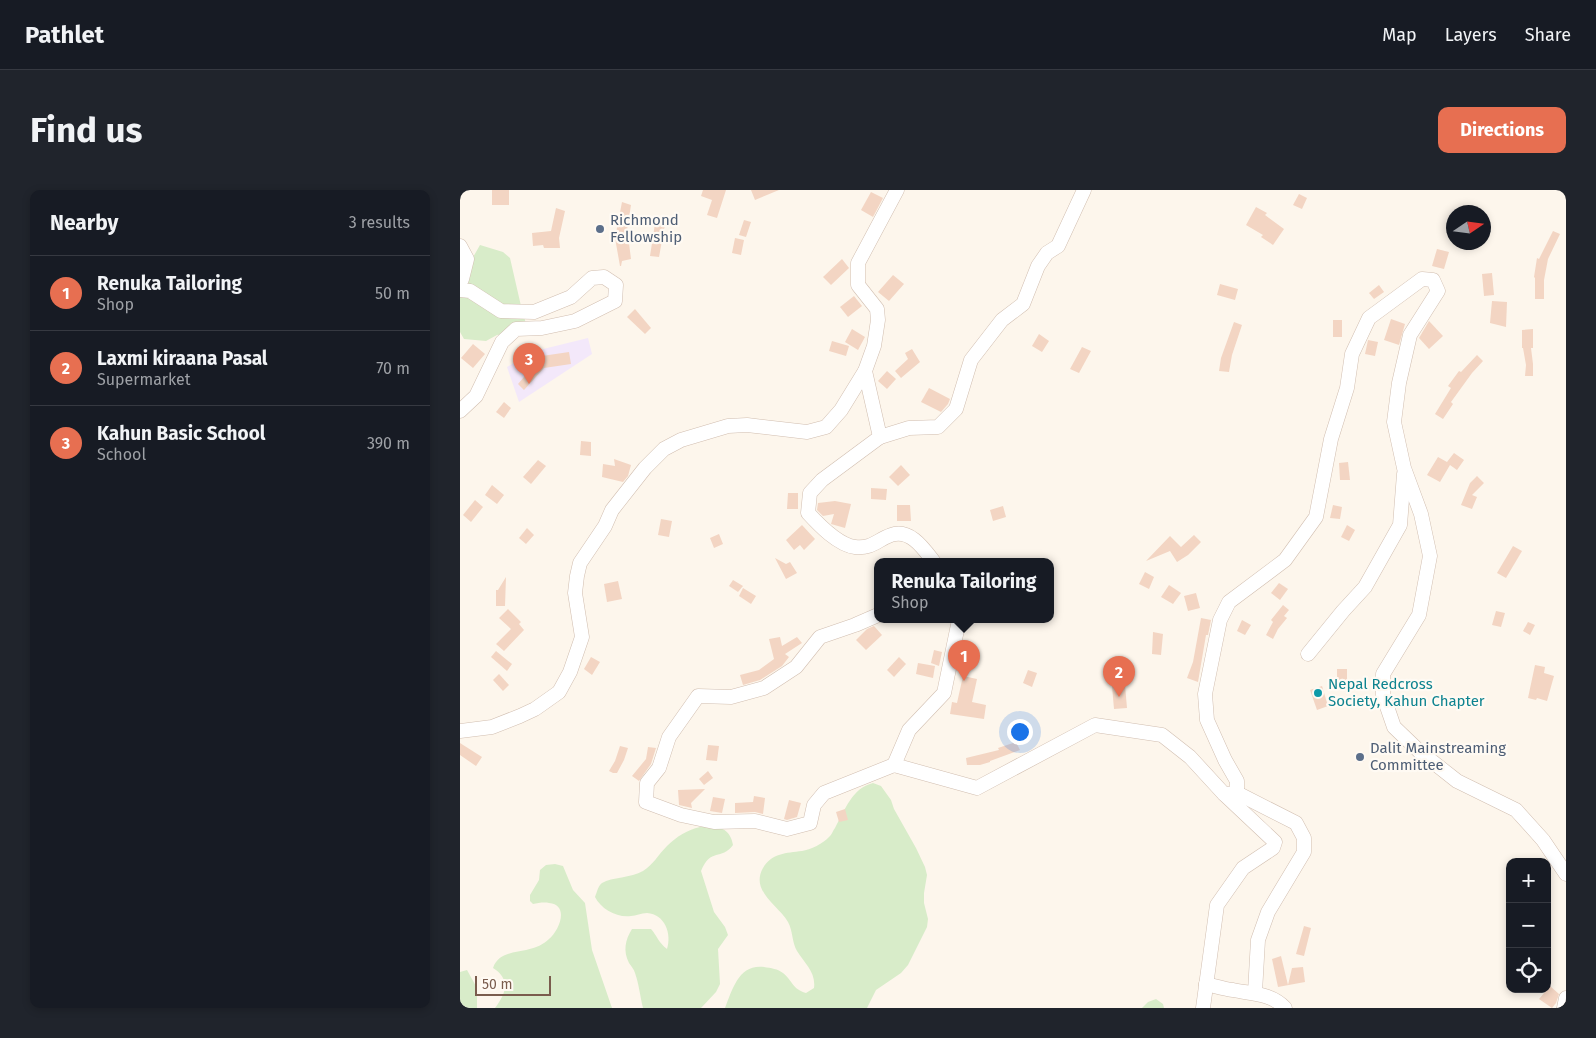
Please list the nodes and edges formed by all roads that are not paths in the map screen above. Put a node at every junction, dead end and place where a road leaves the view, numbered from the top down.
1 (897, 190) edge
2 (1084, 190) edge
3 (460, 246) edge
4 (460, 279) edge
5 (460, 290) edge
6 (865, 371) junction
7 (460, 410) edge
8 (880, 438) junction
9 (1404, 468) junction
10 (931, 558) edge
11 (874, 617) edge
12 (958, 623) edge
13 (1308, 654) dead end
14 (460, 731) edge
15 (894, 765) junction
16 (1230, 793) junction
17 (1566, 874) edge
18 (1206, 984) junction
19 (1255, 992) junction
20 (1566, 998) edge
21 (1203, 1008) edge
22 (1285, 1008) edge
23 (1564, 1008) edge

1 - 6 street
2 - 8 street
3 - 4 street
5 - 7 street
6 - 8 street
6 - 14 street
8 - 10 street
9 - 13 street
9 - 16 street
9 - 17 street
11 - 15 street
12 - 15 street
15 - 16 street
16 - 18 street
16 - 19 street
18 - 19 street
18 - 21 street
19 - 22 street
20 - 23 street

